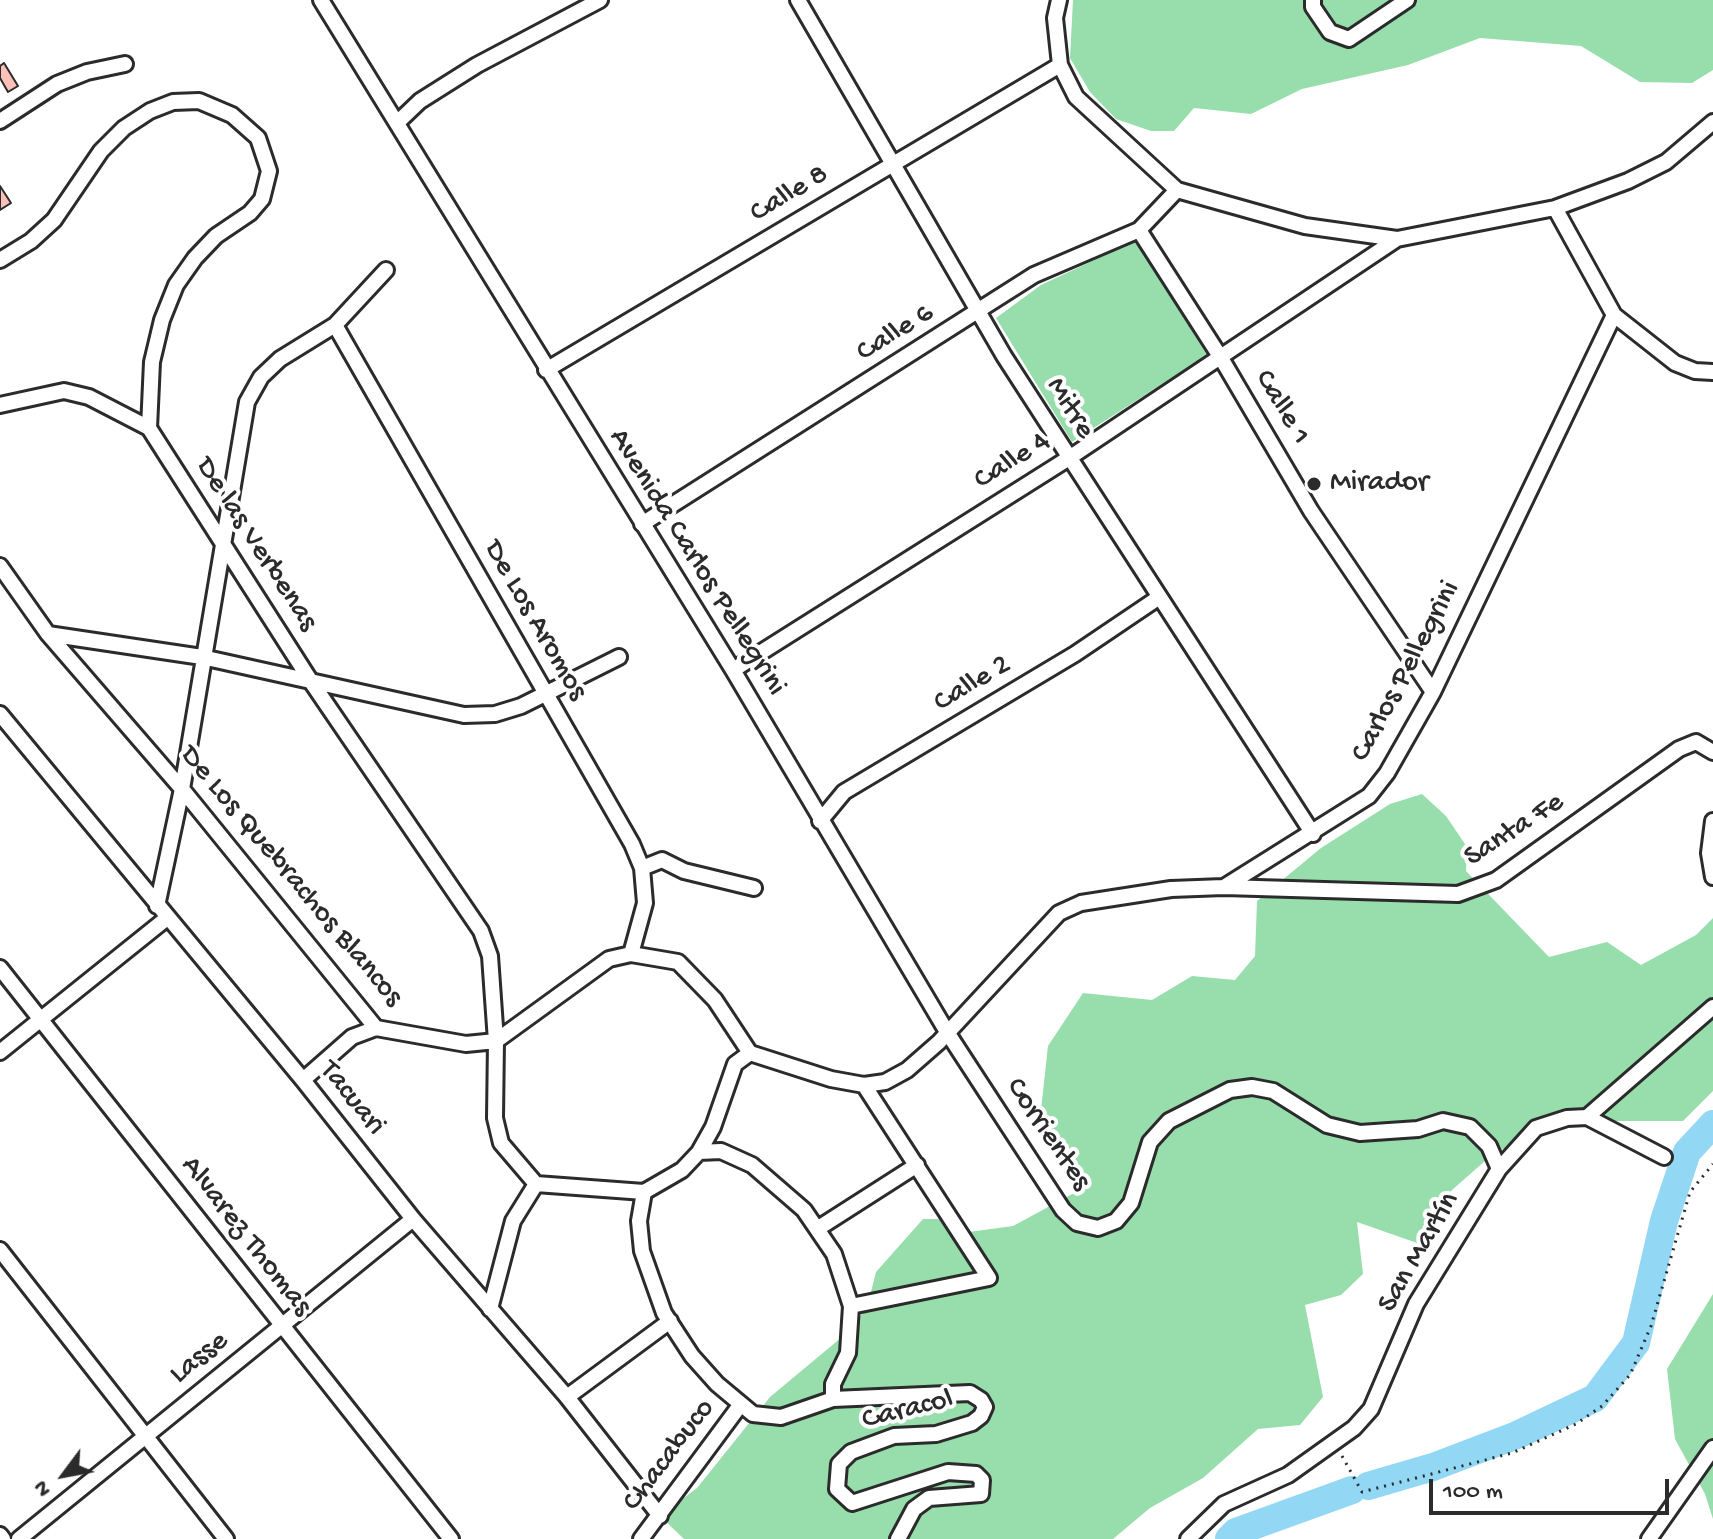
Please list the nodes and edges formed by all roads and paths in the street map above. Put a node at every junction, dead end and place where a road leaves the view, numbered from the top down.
1 (321, 0) edge
2 (600, 0) edge
3 (798, 0) edge
4 (1059, 0) edge
5 (1313, 0) edge
6 (1407, 0) edge
7 (125, 64) dead end
8 (1060, 65) junction
9 (0, 121) edge
10 (398, 122) junction
11 (1713, 122) edge
12 (893, 164) junction
13 (1177, 190) junction
14 (1555, 208) junction
15 (1139, 230) junction
16 (1397, 239) junction
17 (0, 260) edge
18 (386, 270) dead end
19 (980, 311) junction
20 (1614, 315) junction
21 (335, 325) junction
22 (1221, 358) junction
23 (546, 370) junction
24 (1713, 372) edge
25 (0, 405) edge
26 (149, 428) junction
27 (1069, 458) junction
28 (642, 524) junction
29 (222, 542) junction
30 (0, 566) edge
31 (1158, 598) junction
32 (48, 634) junction
33 (202, 657) junction
34 (619, 657) dead end
35 (733, 670) junction
36 (310, 680) junction
37 (1433, 692) junction
38 (545, 695) junction
39 (0, 714) edge
40 (1713, 752) edge
41 (182, 789) junction
42 (820, 821) junction
43 (1713, 821) edge
44 (1313, 834) junction
45 (642, 868) junction
46 (1713, 877) edge
47 (1224, 887) junction
48 (754, 888) dead end
49 (157, 906) junction
50 (167, 918) junction
51 (631, 954) junction
52 (0, 968) edge
53 (1713, 1007) edge
54 (41, 1020) junction
55 (376, 1028) junction
56 (947, 1032) junction
57 (496, 1041) junction
58 (0, 1052) edge
59 (750, 1053) junction
60 (303, 1080) junction
61 (864, 1085) junction
62 (1587, 1117) junction
63 (699, 1152) junction
64 (1664, 1157) dead end
65 (1713, 1164) edge
66 (917, 1165) junction
67 (1499, 1169) junction
68 (536, 1184) junction
69 (644, 1192) junction
70 (413, 1219) junction
71 (817, 1229) junction
72 (0, 1250) edge
73 (851, 1306) junction
74 (490, 1309) junction
75 (670, 1321) junction
76 (282, 1326) junction
77 (567, 1397) junction
78 (833, 1399) junction
79 (741, 1404) junction
80 (146, 1436) junction
81 (1334, 1443) junction
82 (1713, 1448) edge
83 (660, 1516) junction
84 (19, 1539) edge
85 (226, 1539) edge
86 (451, 1539) edge
87 (641, 1539) edge
88 (898, 1539) edge
89 (1188, 1539) edge
90 (1649, 1539) edge

1 - 10 street, Avenida Carlos Pellegrini
2 - 10 street
3 - 12 street, Mitre
4 - 8 street
5 - 6 street
7 - 9 street
8 - 12 street, Calle 8
8 - 13 street
10 - 23 street, Avenida Carlos Pellegrini
11 - 14 street
12 - 19 street, Mitre
12 - 23 street, Calle 8
13 - 15 street, Calle 6
13 - 16 street
14 - 16 street
14 - 20 street
15 - 19 street, Calle 6
15 - 22 street, Calle 1
16 - 22 street, Calle 4
17 - 26 street
18 - 21 street
19 - 27 street, Mitre
19 - 28 street, Calle 6
20 - 24 street
20 - 37 street, Carlos Pellegrini
21 - 29 street
21 - 38 street, De Los Aromos
22 - 27 street, Calle 4
22 - 37 street, Calle 1
23 - 28 street, Avenida Carlos Pellegrini
25 - 26 street
26 - 29 street, De las Verbenas
27 - 31 street, Mitre
27 - 35 street, Calle 4
28 - 35 street, Avenida Carlos Pellegrini
29 - 33 street
29 - 36 street, De las Verbenas
30 - 32 street, De Los Quebrachos Blancos
31 - 42 street, Calle 2
31 - 44 street, Mitre
32 - 33 street
32 - 41 street, De Los Quebrachos Blancos
33 - 36 street
33 - 41 street
34 - 38 street
35 - 42 street, Avenida Carlos Pellegrini
36 - 38 street
36 - 57 street, De las Verbenas
37 - 44 street, Carlos Pellegrini
38 - 45 street, De Los Aromos
39 - 49 street, Tacuari
40 - 47 street, Santa Fe
41 - 49 street
41 - 55 street, De Los Quebrachos Blancos
42 - 56 street, Avenida Carlos Pellegrini
43 - 46 street
44 - 47 street, Carlos Pellegrini
45 - 48 street
45 - 51 street, De Los Aromos
47 - 56 street, Carlos Pellegrini
49 - 50 street, Tacuari
50 - 54 street
50 - 60 street, Tacuari
51 - 57 street
51 - 59 street
52 - 54 street, Alvarez Thomas
53 - 62 street
54 - 58 street
54 - 76 street, Alvarez Thomas
55 - 57 street, De Los Quebrachos Blancos
55 - 60 street
56 - 61 street, Carlos Pellegrini
56 - 67 street, Corrientes
57 - 68 street, De las Verbenas
59 - 61 street
59 - 63 street
60 - 70 street, Tacuari
61 - 66 street
62 - 64 street
62 - 67 street, San Martín
63 - 69 street
63 - 71 street
65 - 81 path
66 - 71 street
66 - 73 street
67 - 81 street, San Martín
68 - 69 street
68 - 74 street
69 - 75 street
70 - 74 street, Tacuari
70 - 76 street, Lasse
71 - 73 street
72 - 80 street
73 - 78 street
74 - 77 street, Tacuari
75 - 77 street
75 - 79 street
76 - 80 street, Lasse
76 - 86 street, Alvarez Thomas
77 - 83 street, Tacuari
78 - 79 street, Caracol
78 - 88 street, Caracol
79 - 83 street, Chacabuco
80 - 84 street, Lasse
80 - 85 street
81 - 89 street, San Martín
82 - 90 street
83 - 87 street, Chacabuco

